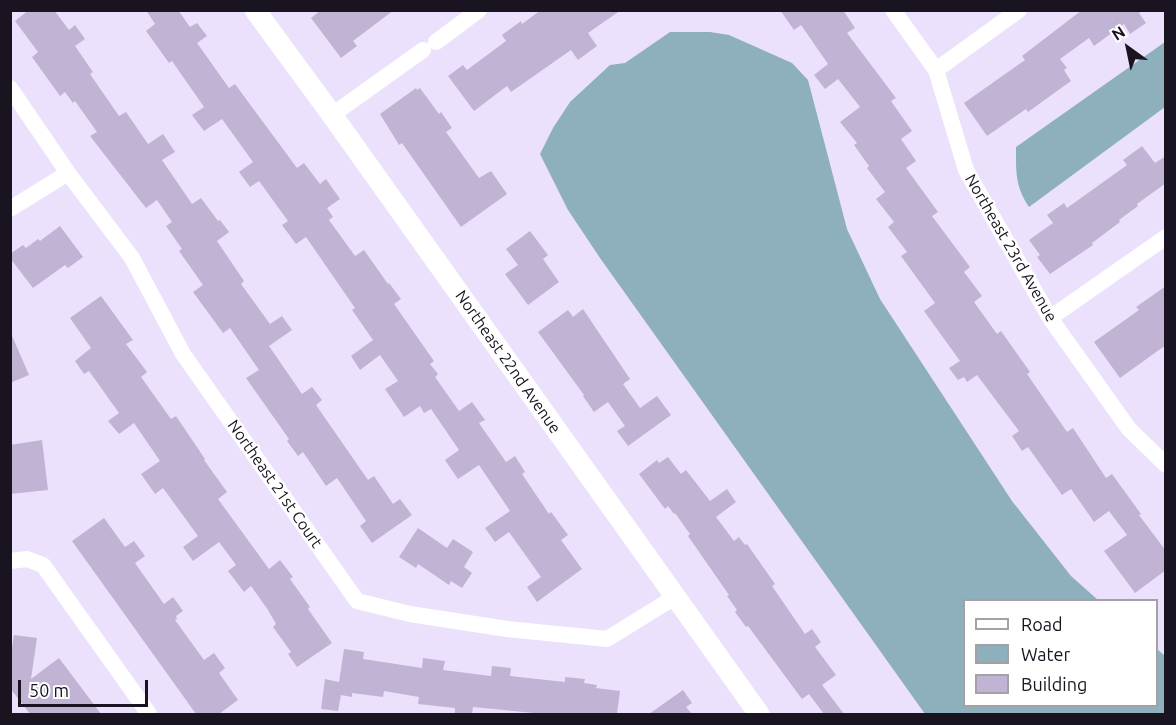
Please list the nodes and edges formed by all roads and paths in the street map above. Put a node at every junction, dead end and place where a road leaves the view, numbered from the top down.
1 (255, 10) edge
2 (480, 10) edge
3 (893, 10) edge
4 (1019, 10) edge
5 (936, 70) junction
6 (10, 88) edge
7 (332, 116) junction
8 (68, 173) junction
9 (10, 208) edge
10 (1166, 237) edge
11 (1050, 318) junction
12 (1166, 465) edge
13 (10, 561) edge
14 (675, 597) junction
15 (149, 714) edge
16 (759, 714) edge

1 - 7 street, Northeast 22nd Avenue
2 - 7 street
3 - 5 street, Northeast 23rd Avenue
4 - 5 street
5 - 11 street, Northeast 23rd Avenue
6 - 8 street, Northeast 21st Court
7 - 14 street, Northeast 22nd Avenue
8 - 9 street
8 - 14 street, Northeast 21st Court
10 - 11 street
11 - 12 street, Northeast 23rd Avenue
13 - 15 street
14 - 16 street, Northeast 22nd Avenue

